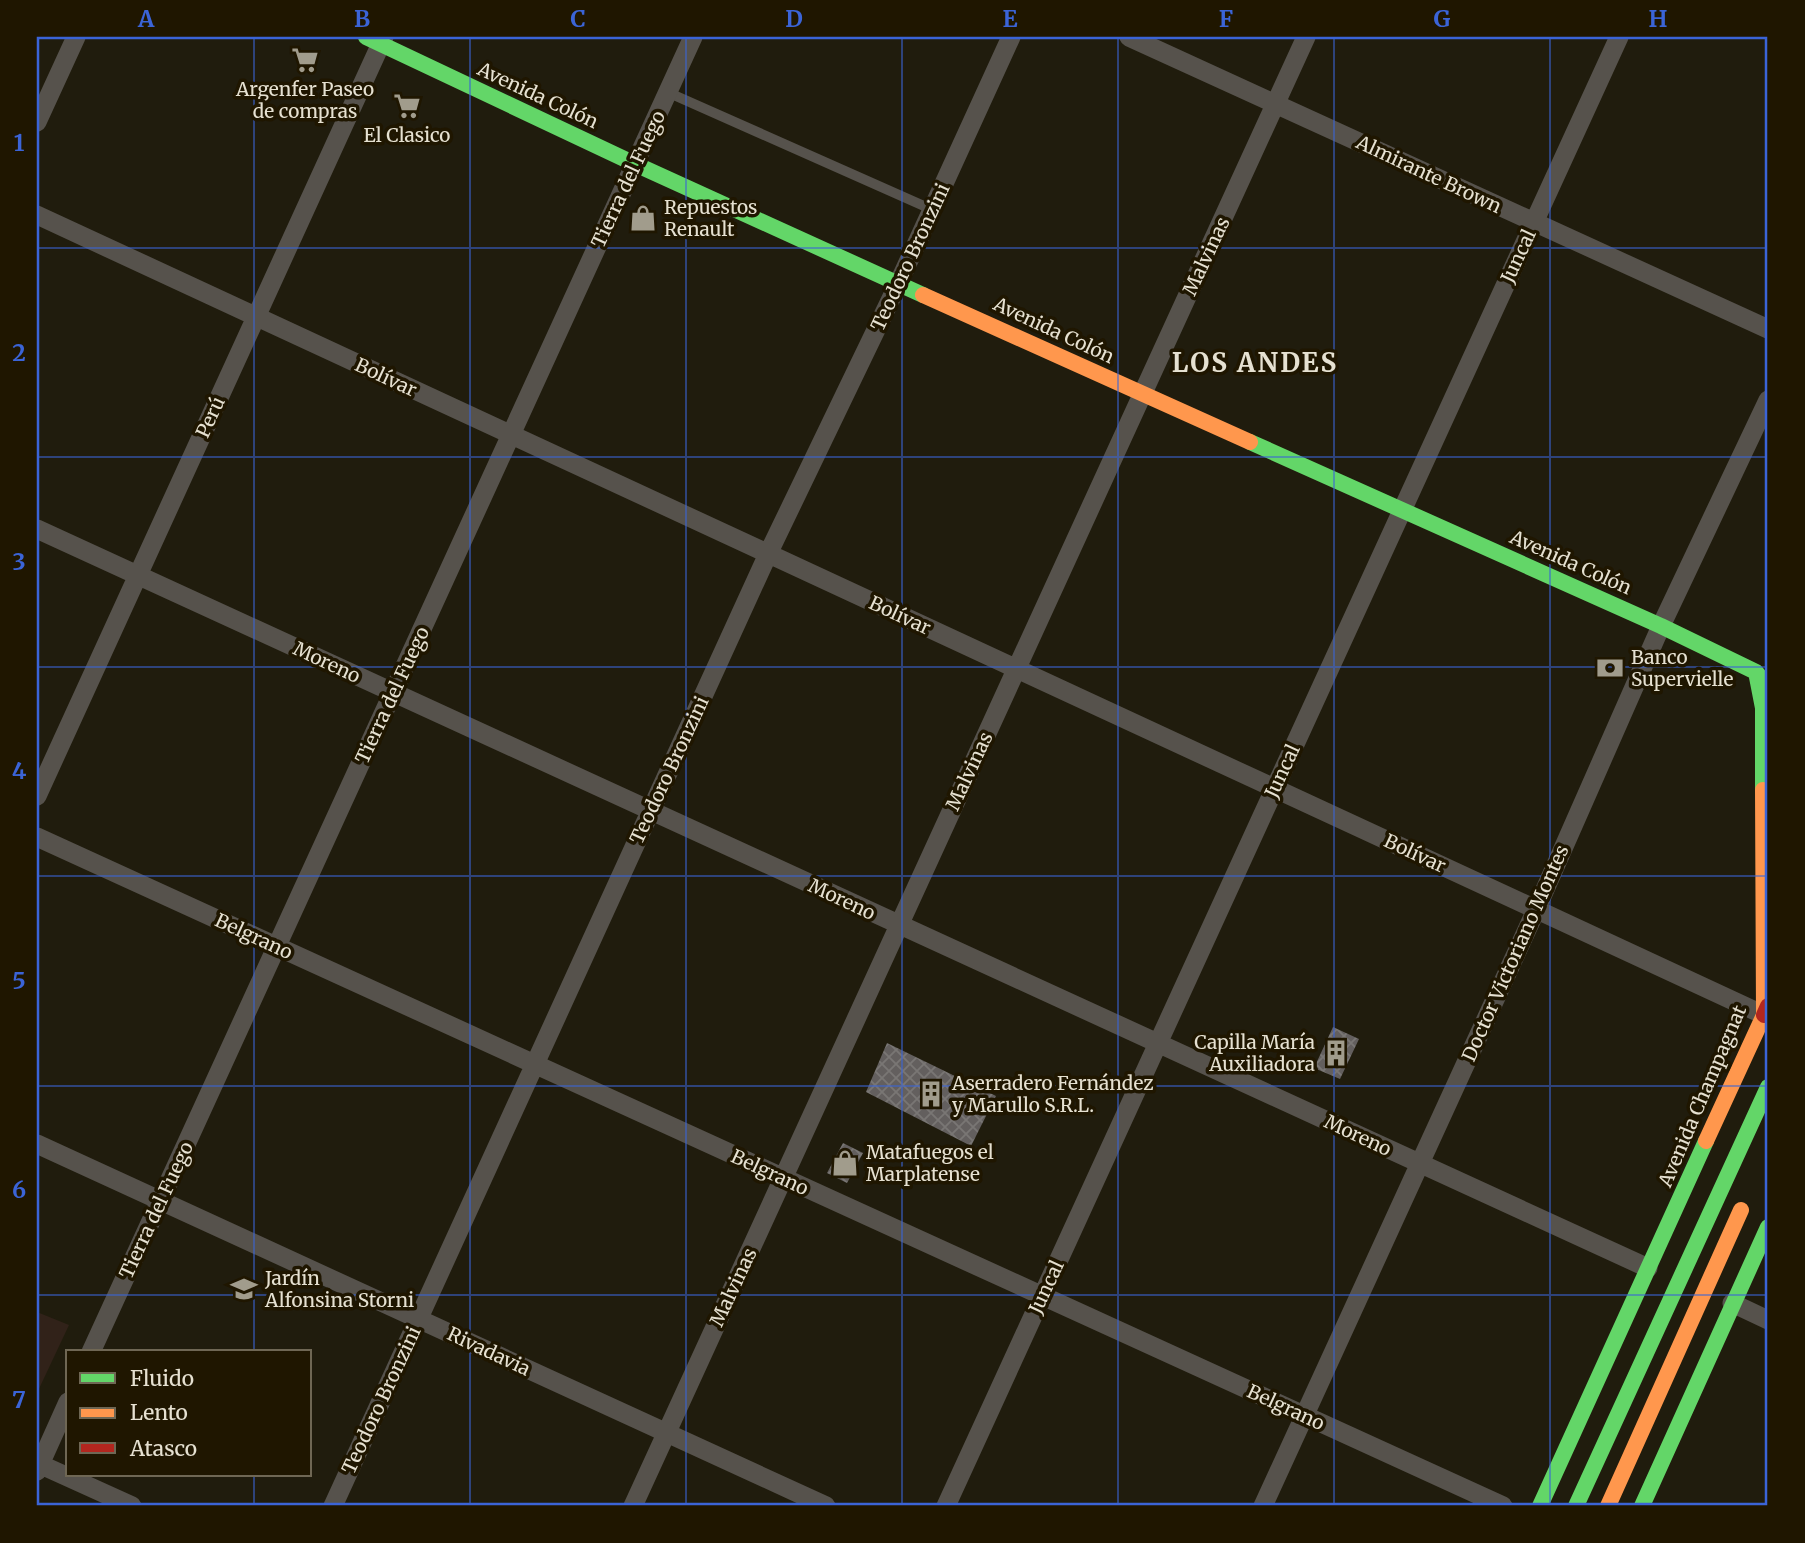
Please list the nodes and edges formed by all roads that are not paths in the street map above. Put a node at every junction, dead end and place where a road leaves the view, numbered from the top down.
1 (76, 37) edge
2 (693, 37) edge
3 (1011, 37) edge
4 (1129, 37) edge
5 (1306, 37) edge
6 (1619, 37) edge
7 (377, 39) edge
8 (667, 92) junction
9 (1275, 104) junction
10 (37, 122) edge
11 (635, 164) junction
12 (933, 210) junction
13 (37, 215) edge
14 (1534, 222) junction
15 (899, 282) junction
16 (256, 317) junction
17 (1768, 329) edge
18 (1142, 394) junction
19 (1768, 400) edge
20 (511, 435) junction
21 (1403, 509) junction
22 (37, 529) edge
23 (768, 554) junction
24 (138, 575) junction
25 (1661, 626) junction
26 (1727, 658) junction
27 (1765, 658) dead end
28 (1016, 669) junction
29 (1756, 672) junction
30 (1768, 687) edge
31 (393, 693) junction
32 (1274, 788) junction
33 (37, 796) edge
34 (651, 811) junction
35 (37, 837) edge
36 (1536, 909) junction
37 (899, 925) junction
38 (276, 947) junction
39 (1766, 1010) edge
40 (1158, 1044) junction
41 (535, 1064) junction
42 (1768, 1087) edge
43 (37, 1144) edge
44 (1420, 1164) junction
45 (783, 1178) junction
46 (1746, 1198) dead end
47 (160, 1200) junction
48 (1768, 1227) edge
49 (1648, 1268) junction
50 (1042, 1296) junction
51 (1732, 1303) junction
52 (418, 1319) junction
53 (1768, 1320) edge
54 (92, 1350) edge
55 (66, 1406) edge
56 (1304, 1416) junction
57 (667, 1433) junction
58 (38, 1466) edge
59 (132, 1506) edge
60 (333, 1506) edge
61 (633, 1506) edge
62 (826, 1506) edge
63 (946, 1506) edge
64 (1263, 1506) edge
65 (1503, 1506) edge
66 (1540, 1506) edge
67 (1576, 1506) edge
68 (1608, 1506) edge
69 (1642, 1506) edge

1 - 10 street
2 - 8 street, Tierra del Fuego
3 - 12 street, Teodoro Bronzini
4 - 9 street, Almirante Brown
5 - 9 street, Malvinas
6 - 14 street, Juncal
7 - 11 main road, Avenida Colón
7 - 16 street, Perú
8 - 11 street, Tierra del Fuego
8 - 12 lane
9 - 14 street, Almirante Brown
9 - 18 street, Malvinas
11 - 15 main road, Avenida Colón
11 - 20 street, Tierra del Fuego
12 - 15 street, Teodoro Bronzini
13 - 16 street, Bolívar
14 - 17 street, Almirante Brown
14 - 21 street, Juncal
15 - 18 main road, Avenida Colón
15 - 23 street, Teodoro Bronzini
16 - 20 street, Bolívar
16 - 24 street, Perú
18 - 21 main road, Avenida Colón
18 - 28 street, Malvinas
19 - 25 street, Doctor Victoriano Montes
20 - 23 street, Bolívar
20 - 31 street, Tierra del Fuego
21 - 25 main road, Avenida Colón
21 - 32 street, Juncal
22 - 24 street, Moreno
23 - 28 street, Bolívar
23 - 34 street, Teodoro Bronzini
24 - 31 street, Moreno
24 - 33 street, Perú
25 - 26 main road, Avenida Colón
25 - 36 street, Doctor Victoriano Montes
26 - 27 main road, Avenida Colón
26 - 29 main road, Avenida Colón
28 - 32 street, Bolívar
28 - 37 street, Malvinas
29 - 30 main road, Avenida Colón
29 - 39 main road, Avenida Champagnat
31 - 34 street, Moreno
31 - 38 street, Tierra del Fuego
32 - 36 street, Bolívar
32 - 40 street, Juncal
34 - 37 street, Moreno
34 - 41 street, Teodoro Bronzini
35 - 38 street, Belgrano
36 - 39 street, Bolívar
36 - 44 street, Doctor Victoriano Montes
37 - 40 street, Moreno
37 - 45 street, Malvinas
38 - 41 street, Belgrano
38 - 47 street, Tierra del Fuego
39 - 49 main road, Avenida Champagnat
40 - 44 street, Moreno
40 - 50 street, Juncal
41 - 45 street, Belgrano
41 - 52 street, Teodoro Bronzini
42 - 67 main road
43 - 47 street, Rivadavia
44 - 49 street, Moreno
44 - 56 street, Doctor Victoriano Montes
45 - 50 street, Belgrano
45 - 57 street, Malvinas
46 - 68 main road
47 - 52 street, Rivadavia
47 - 54 street, Tierra del Fuego
48 - 51 main road
49 - 66 main road, Avenida Champagnat
50 - 56 street, Belgrano
50 - 63 street, Juncal
51 - 53 street
51 - 69 main road
52 - 57 street, Rivadavia
52 - 60 street, Teodoro Bronzini
55 - 58 street
56 - 64 street, Doctor Victoriano Montes
56 - 65 street, Belgrano
57 - 61 street, Malvinas
57 - 62 street, Rivadavia
58 - 59 street

